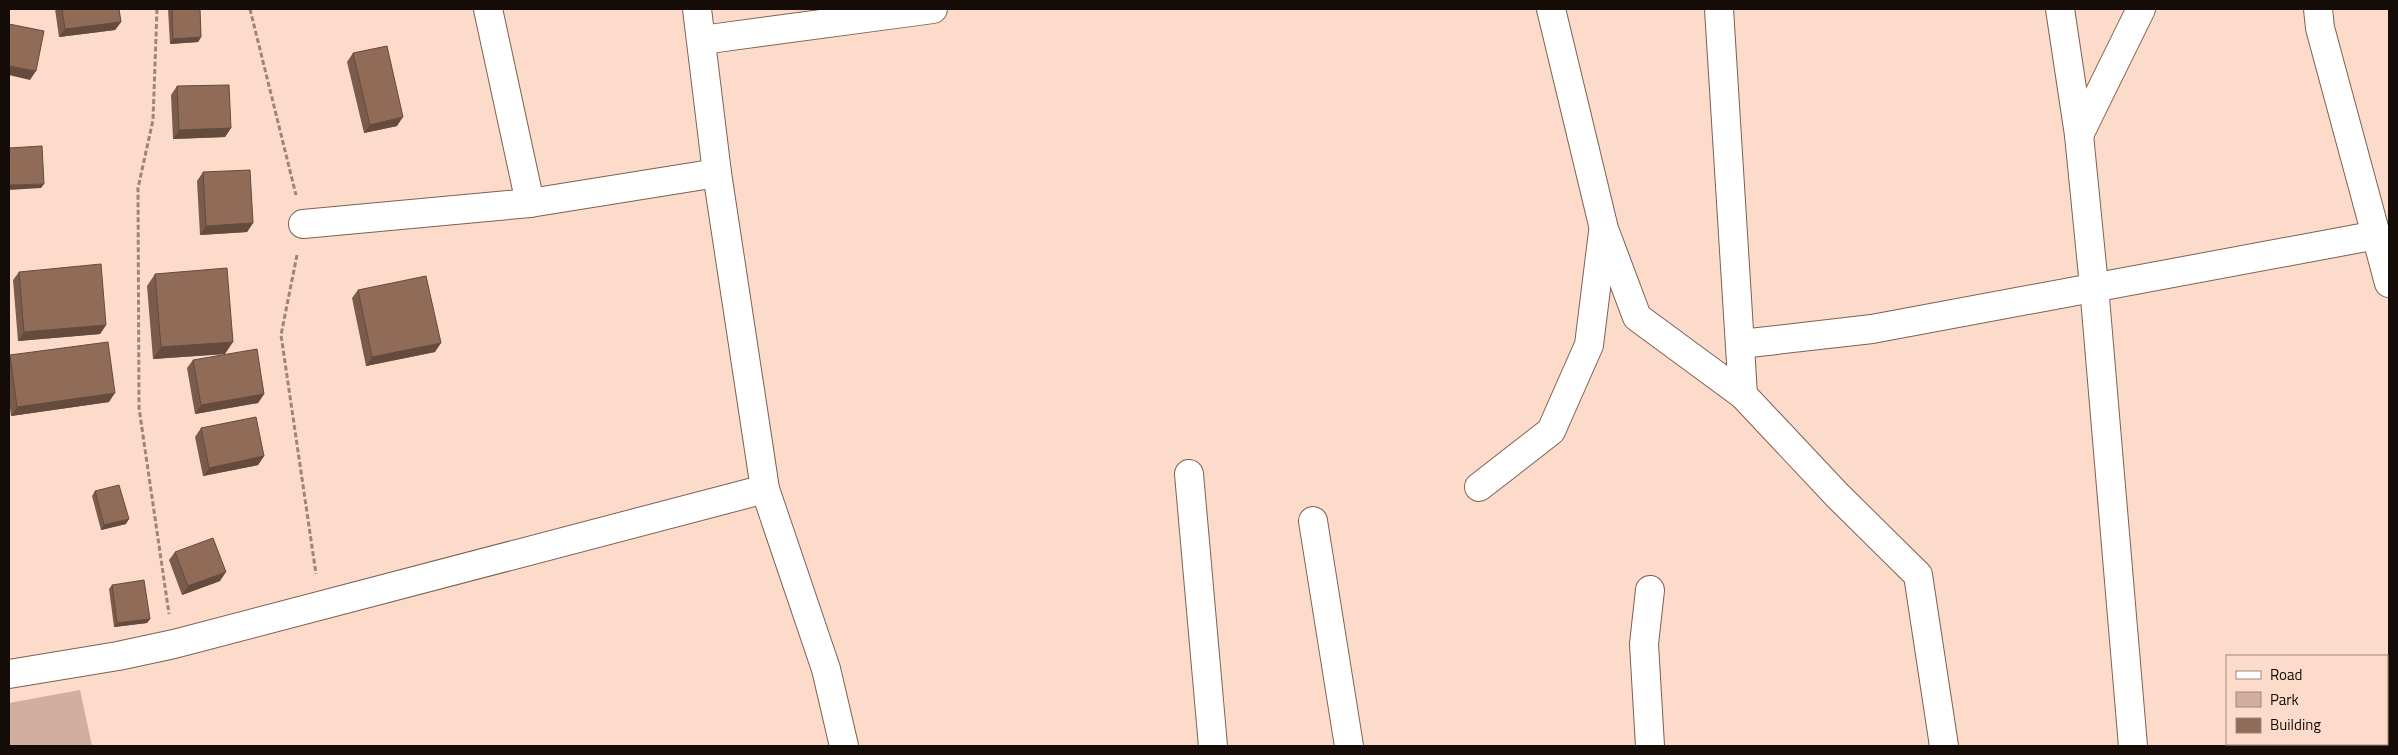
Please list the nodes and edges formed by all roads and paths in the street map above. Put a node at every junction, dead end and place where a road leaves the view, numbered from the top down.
1 (157, 9) edge
2 (250, 9) edge
3 (488, 9) edge
4 (697, 9) edge
5 (933, 9) edge
6 (1551, 9) edge
7 (1719, 9) edge
8 (2060, 9) edge
9 (2141, 9) edge
10 (2318, 9) edge
11 (702, 40) junction
12 (2079, 136) junction
13 (717, 173) junction
14 (530, 203) junction
15 (303, 224) junction
16 (1604, 229) junction
17 (2383, 240) edge
18 (2389, 283) edge
19 (2094, 286) junction
20 (1741, 344) junction
21 (1743, 395) junction
22 (1189, 474) dead end
23 (1479, 487) dead end
24 (765, 488) junction
25 (1313, 521) dead end
26 (1650, 590) dead end
27 (321, 606) junction
28 (174, 644) junction
29 (9, 674) edge
30 (844, 746) edge
31 (1213, 746) edge
32 (1349, 746) edge
33 (1650, 746) edge
34 (1944, 746) edge
35 (2133, 746) edge

1 - 28 path
2 - 15 path
3 - 14 street
4 - 11 street
5 - 11 street
6 - 16 street
7 - 20 street
8 - 12 street
9 - 12 street
10 - 17 street
11 - 13 street
12 - 19 street
13 - 14 street
13 - 24 street
14 - 15 street
15 - 27 path
16 - 21 street
16 - 23 street
17 - 18 street
17 - 19 street
19 - 20 street
19 - 35 street
20 - 21 street
21 - 34 street
22 - 31 street
24 - 27 street
24 - 30 street
25 - 32 street
26 - 33 street
27 - 28 street
28 - 29 street

